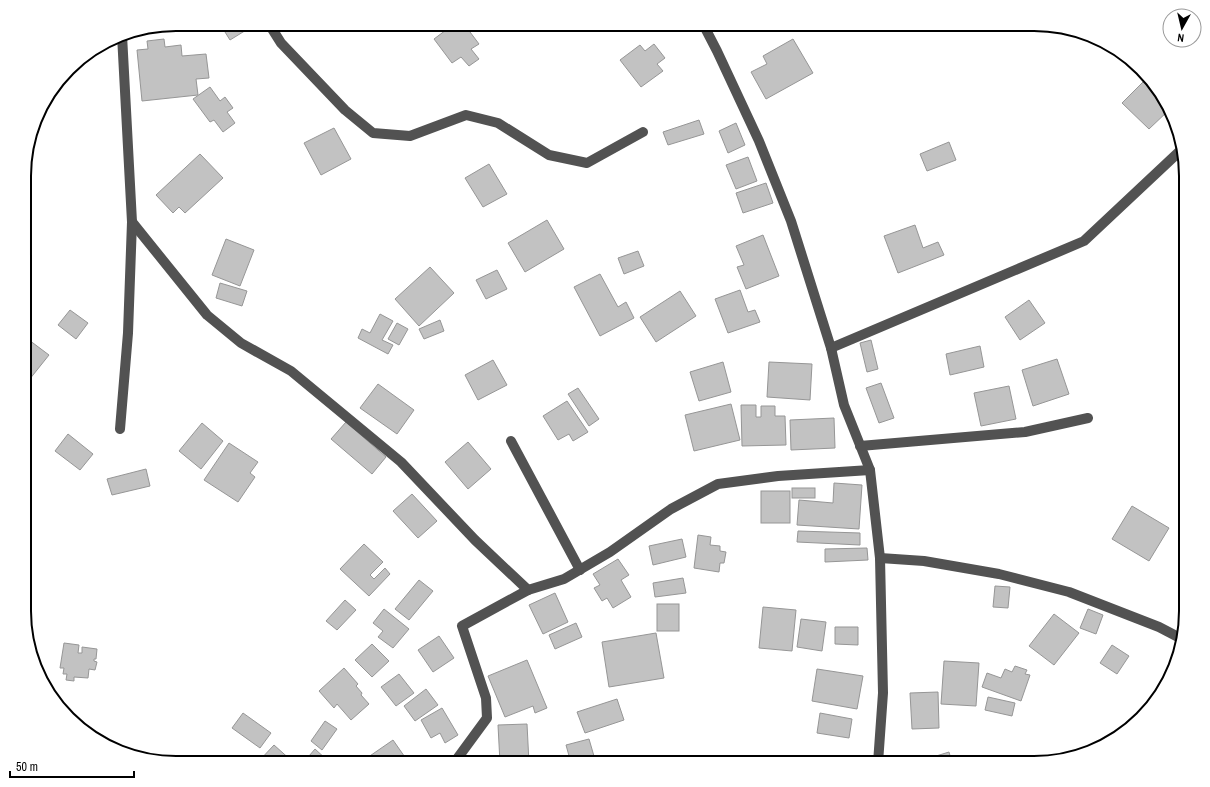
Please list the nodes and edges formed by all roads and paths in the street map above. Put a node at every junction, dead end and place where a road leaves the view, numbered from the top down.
1 (274, 31) edge
2 (706, 31) edge
3 (122, 41) edge
4 (643, 132) dead end
5 (1177, 154) edge
6 (132, 222) junction
7 (831, 348) junction
8 (1088, 418) dead end
9 (120, 429) dead end
10 (511, 441) dead end
11 (860, 446) junction
12 (870, 470) junction
13 (880, 558) junction
14 (580, 570) junction
15 (528, 590) junction
16 (1177, 636) edge
17 (459, 756) edge
18 (878, 756) edge

1 - 4 street
2 - 7 street
3 - 6 street
5 - 7 street
6 - 9 street
6 - 15 street
7 - 11 street
8 - 11 street
10 - 14 street
11 - 12 street
12 - 13 street
12 - 14 street
13 - 16 street
13 - 18 street
14 - 15 street
15 - 17 street

